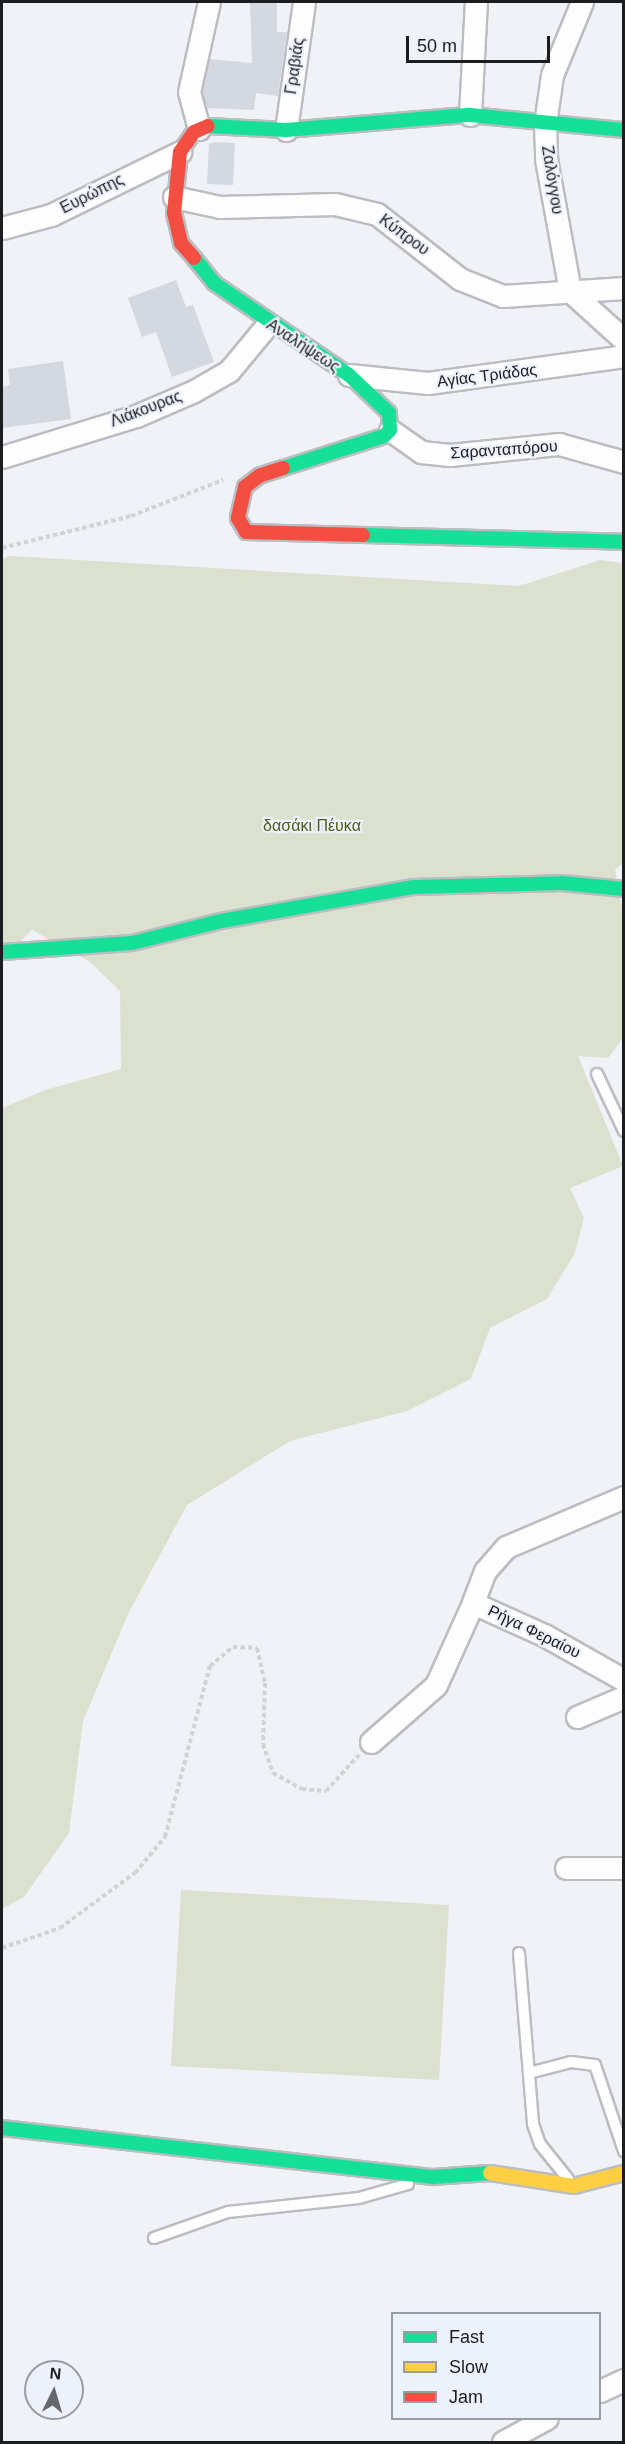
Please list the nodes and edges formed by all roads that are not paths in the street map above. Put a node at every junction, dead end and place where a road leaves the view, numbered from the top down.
1 (210, 2) edge
2 (304, 2) edge
3 (476, 2) edge
4 (582, 2) edge
5 (470, 115) junction
6 (544, 124) junction
7 (198, 129) junction
8 (286, 130) junction
9 (624, 130) edge
10 (180, 152) junction
11 (174, 197) junction
12 (2, 228) edge
13 (624, 288) edge
14 (570, 291) junction
15 (268, 324) junction
16 (624, 340) edge
17 (624, 356) edge
18 (349, 375) junction
19 (390, 430) junction
20 (2, 457) edge
21 (624, 462) edge
22 (624, 542) edge
23 (624, 889) edge
24 (2, 952) edge
25 (597, 1074) dead end
26 (624, 1131) edge
27 (624, 1497) edge
28 (473, 1603) junction
29 (624, 1680) edge
30 (624, 1697) edge
31 (577, 1717) dead end
32 (371, 1742) road end
33 (566, 1868) dead end
34 (624, 1868) edge
35 (519, 1953) dead end
36 (529, 2073) junction
37 (2, 2128) edge
38 (624, 2151) edge
39 (624, 2173) edge
40 (433, 2177) junction
41 (574, 2186) junction
42 (154, 2238) dead end
43 (624, 2380) edge
44 (601, 2391) edge
45 (543, 2420) edge
46 (503, 2442) edge

1 - 7 street
2 - 8 street, Γραβιάς
3 - 5 street
4 - 6 street, Ζαλόγγου
5 - 6 street
5 - 8 street
6 - 9 street
6 - 14 street, Ζαλόγγου
7 - 8 street
7 - 10 street
10 - 11 street, Αναλήψεως
10 - 12 street, Ευρώπης
11 - 14 street, Κύπρου
11 - 15 street, Αναλήψεως
13 - 14 street, Κύπρου
14 - 16 street
15 - 18 street, Αναλήψεως
15 - 20 street, Λιάκουρας
17 - 18 street, Αγίας Τριάδας
18 - 19 street, Αναλήψεως
19 - 21 street, Σαρανταπόρου
19 - 22 street
23 - 24 street
25 - 26 lane
27 - 28 street, Ρήγα Φεραίου
28 - 29 street, Ρήγα Φεραίου
28 - 32 street
30 - 31 street
33 - 34 street
35 - 36 lane
36 - 38 lane
36 - 41 lane
37 - 40 street
39 - 41 street
40 - 41 street
40 - 42 lane
43 - 44 street
45 - 46 street

